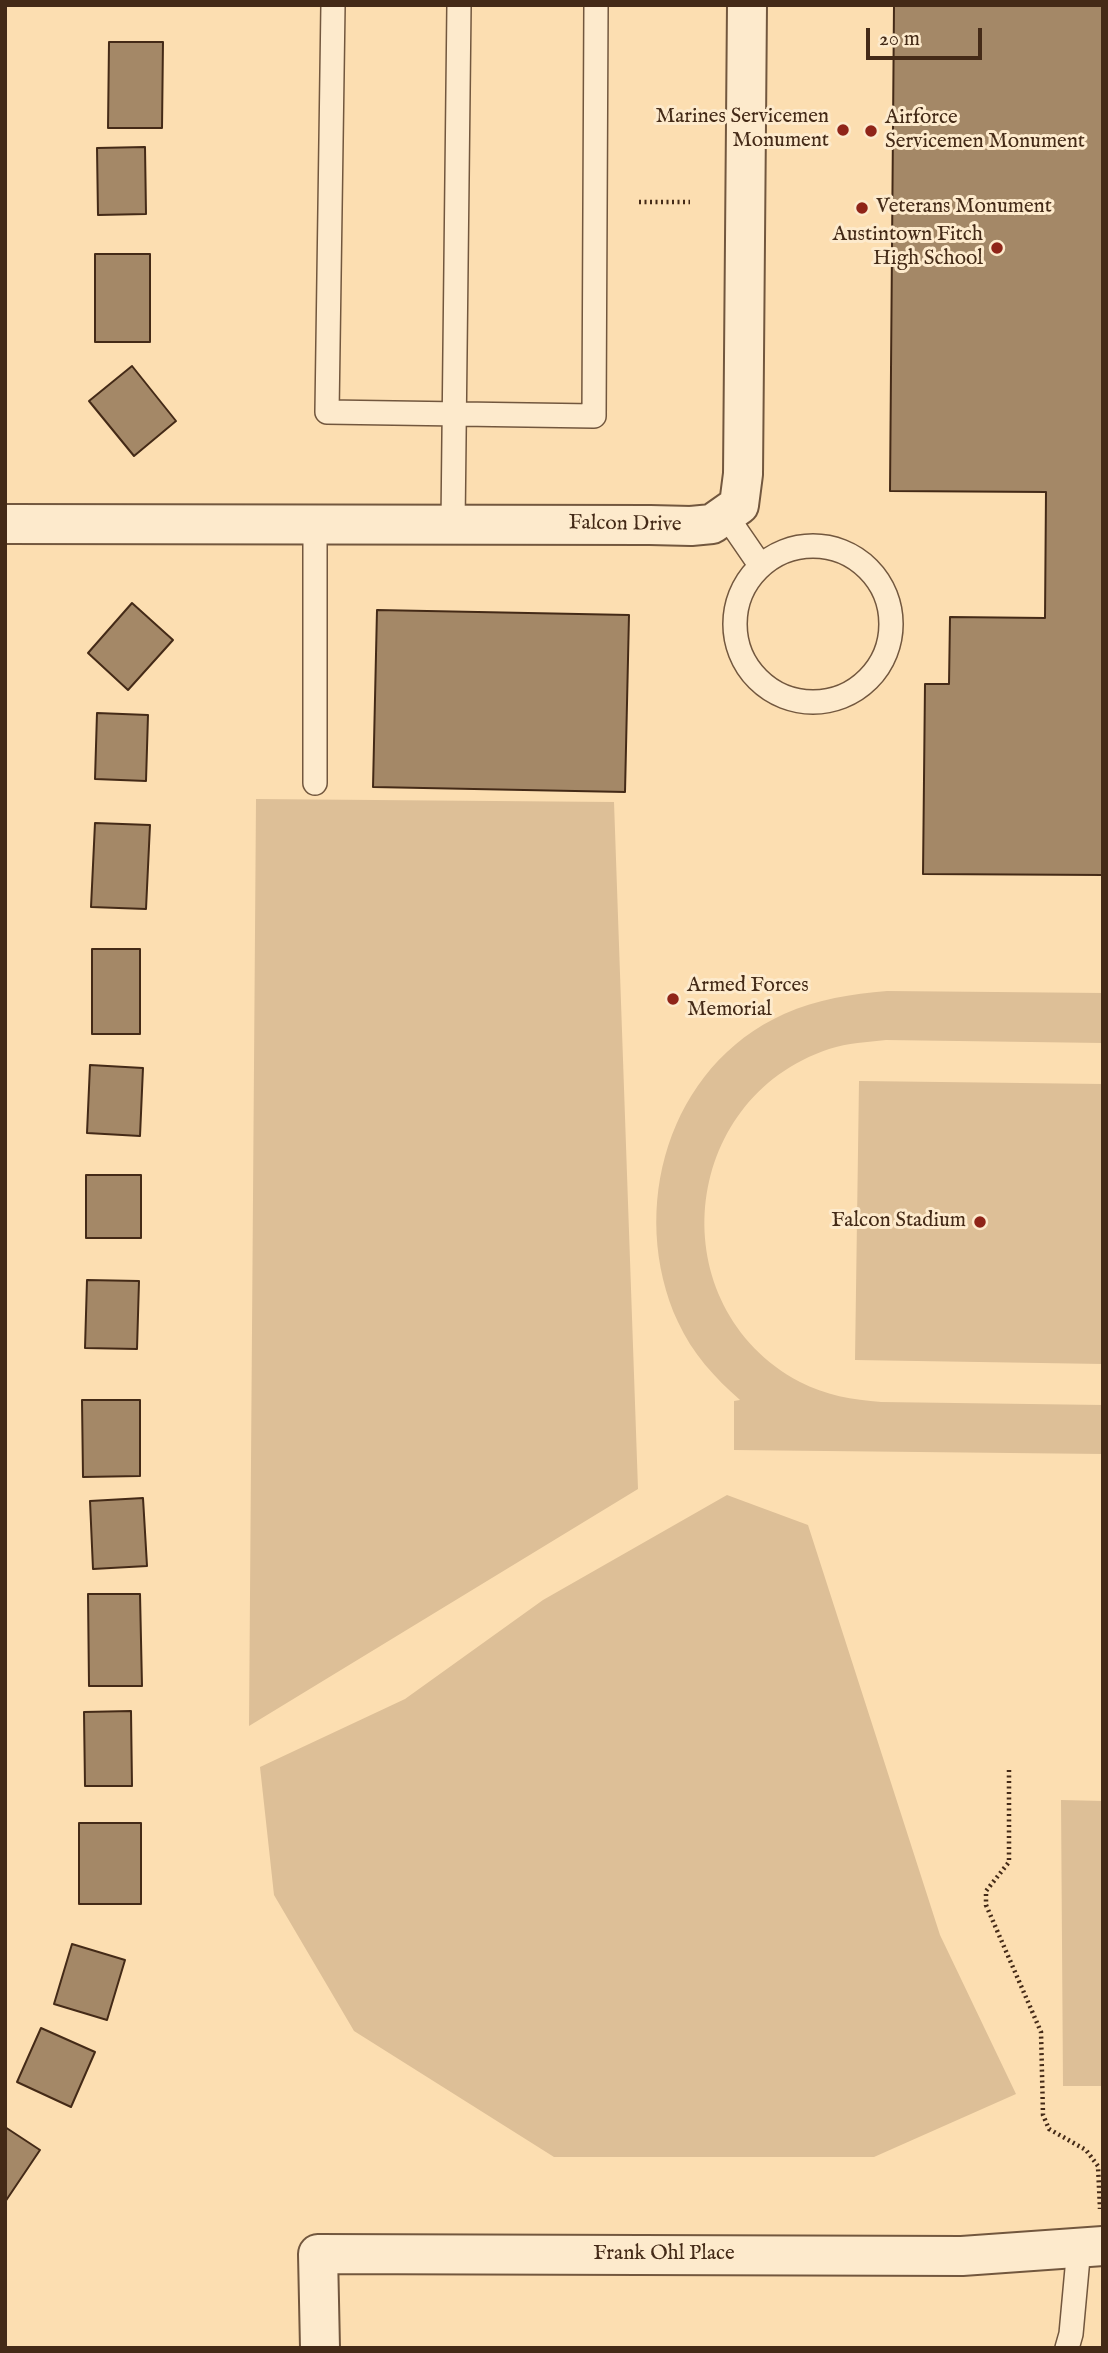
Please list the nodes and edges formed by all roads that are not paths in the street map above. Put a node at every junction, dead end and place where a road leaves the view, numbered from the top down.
1 (334, 5) edge
2 (459, 5) edge
3 (596, 5) edge
4 (747, 5) edge
5 (456, 413) junction
6 (725, 514) junction
7 (5, 524) edge
8 (315, 524) junction
9 (453, 524) junction
10 (760, 565) junction
11 (315, 783) dead end
12 (1094, 2238) edge
13 (320, 2348) edge
14 (1067, 2348) edge

1 - 5 lane
2 - 5 lane
3 - 5 lane
4 - 6 street
5 - 9 lane
6 - 9 street, Falcon Drive
6 - 10 lane
7 - 8 street, Falcon Drive
8 - 9 street, Falcon Drive
8 - 11 lane
10 - 10 lane
12 - 13 street, Frank Ohl Place
12 - 14 lane

